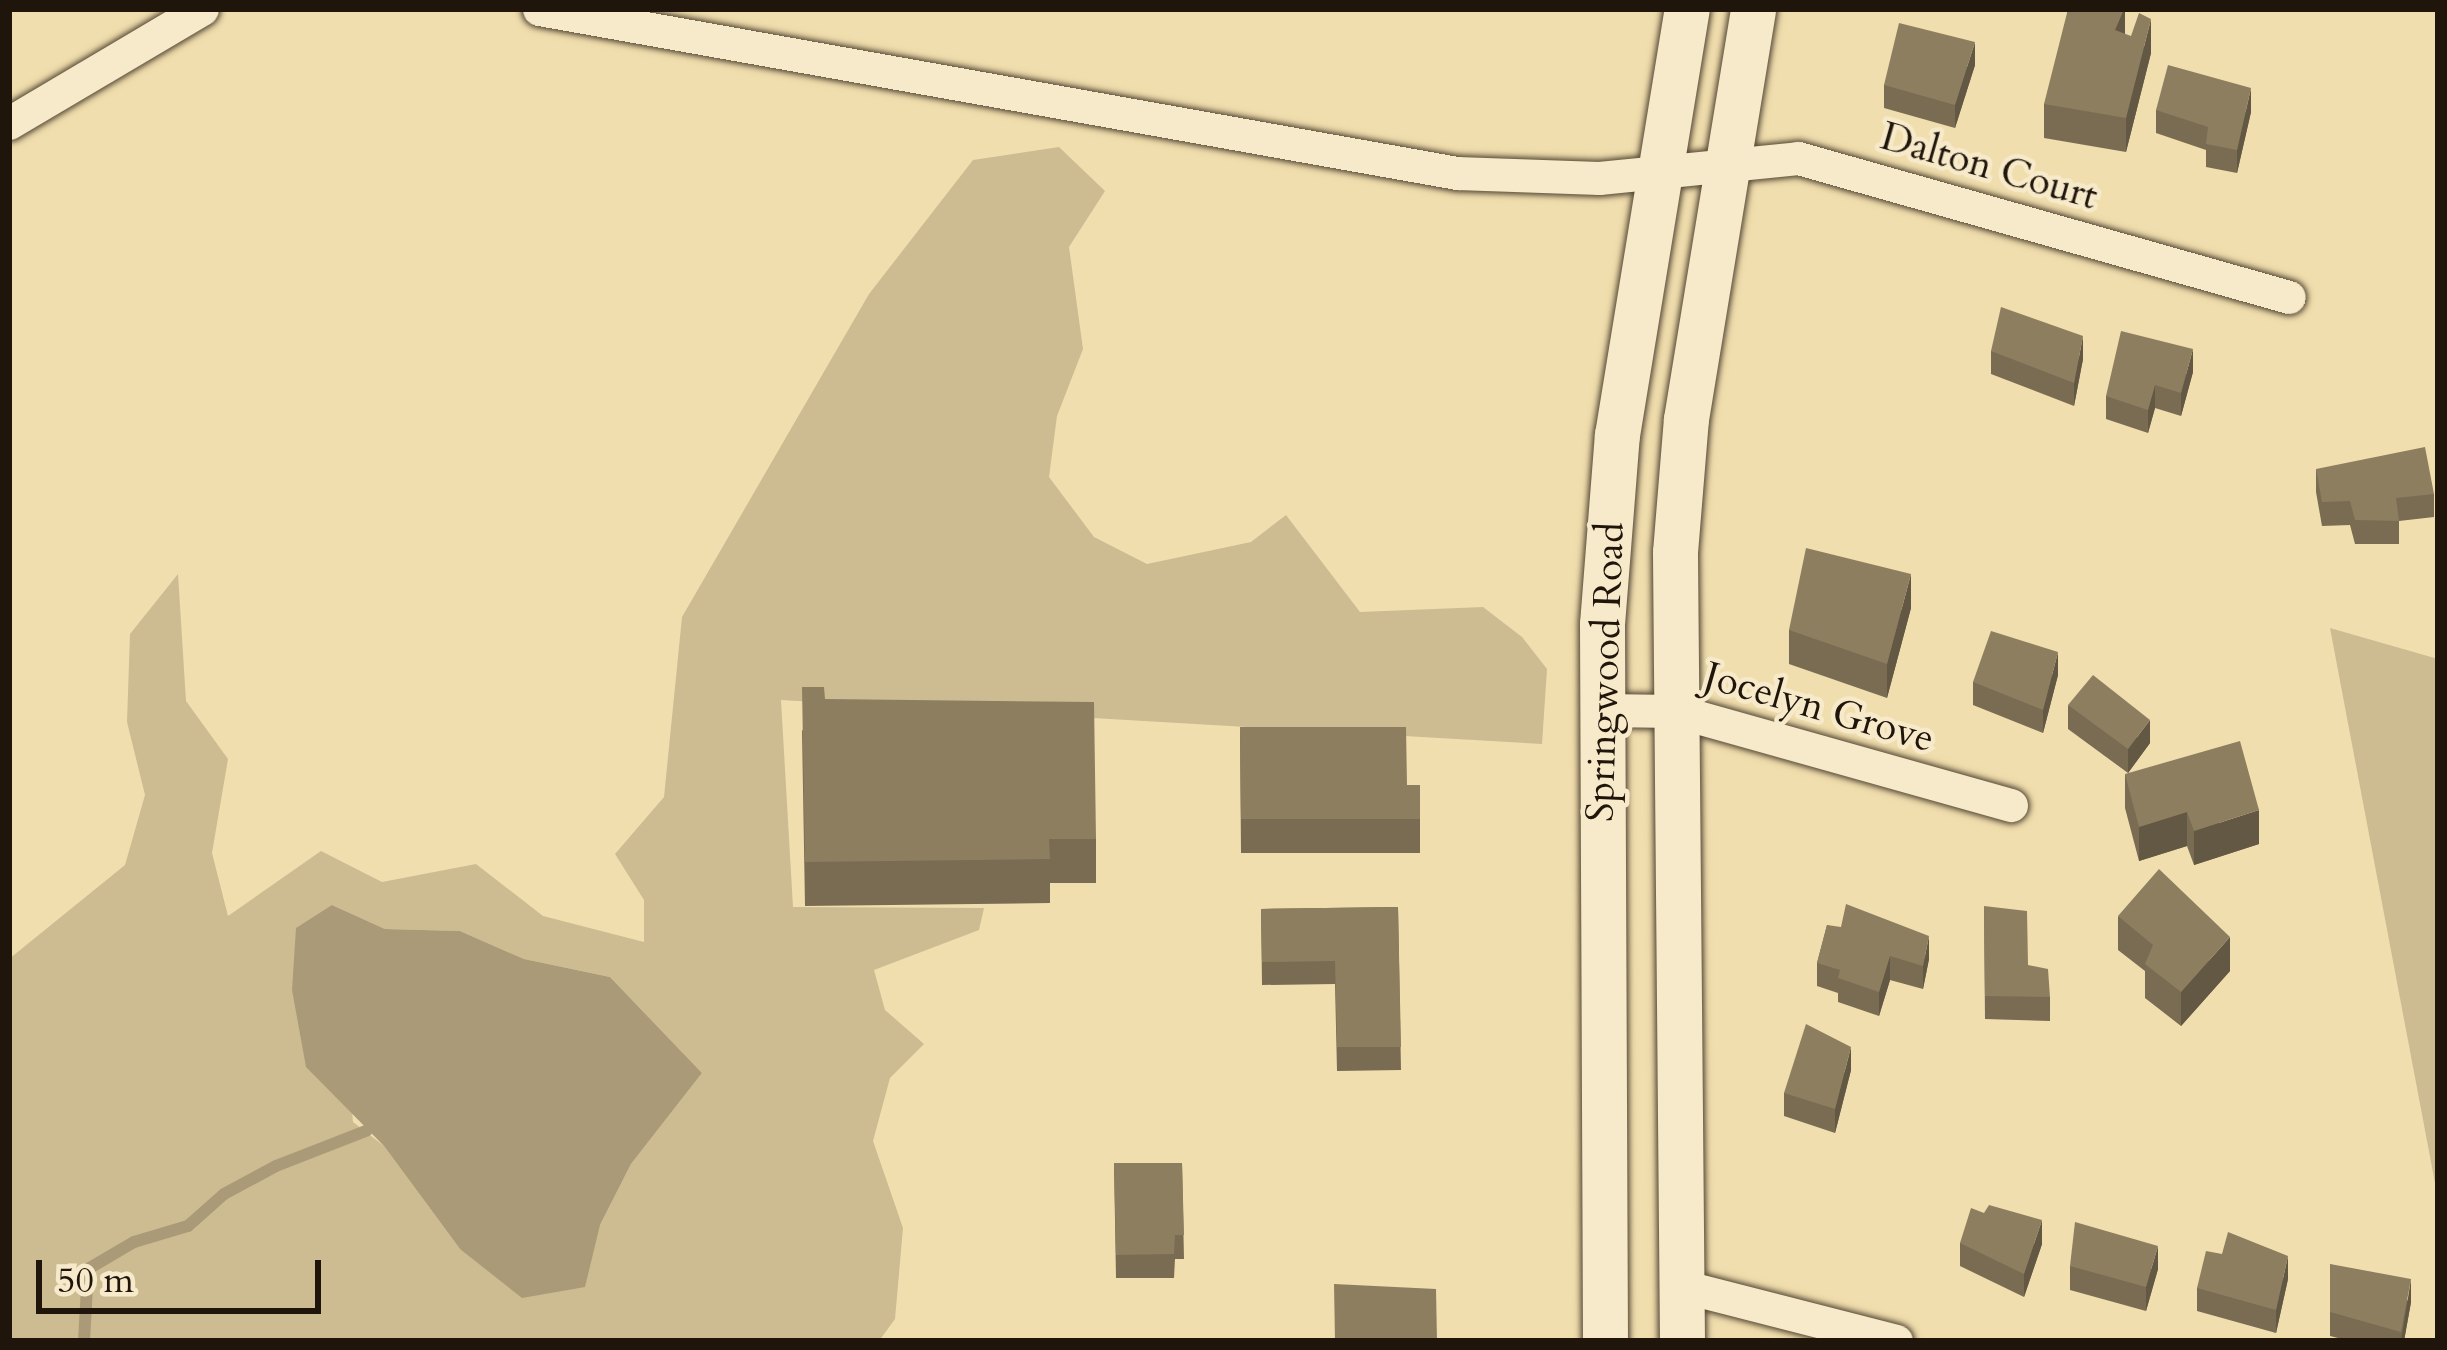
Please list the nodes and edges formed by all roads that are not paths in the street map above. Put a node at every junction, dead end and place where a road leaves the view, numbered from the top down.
1 (202, 9) edge
2 (539, 9) edge
3 (1687, 9) edge
4 (1753, 9) edge
5 (9, 124) edge
6 (1727, 166) junction
7 (1659, 172) junction
8 (2289, 297) dead end
9 (1602, 710) junction
10 (1676, 711) junction
11 (2011, 805) dead end
12 (1682, 1286) junction
13 (1605, 1341) edge
14 (1682, 1341) edge
15 (1896, 1341) edge

1 - 5 street
2 - 7 street, Dalton Court
3 - 7 main road, Springwood Road
4 - 6 main road, Springwood Road
6 - 7 street, Dalton Court
6 - 8 street, Dalton Court
6 - 10 main road, Springwood Road
7 - 9 main road, Springwood Road
9 - 10 street, Jocelyn Grove
9 - 13 main road, Springwood Road
10 - 11 street, Jocelyn Grove
10 - 12 main road, Springwood Road
12 - 14 main road, Springwood Road
12 - 15 street

